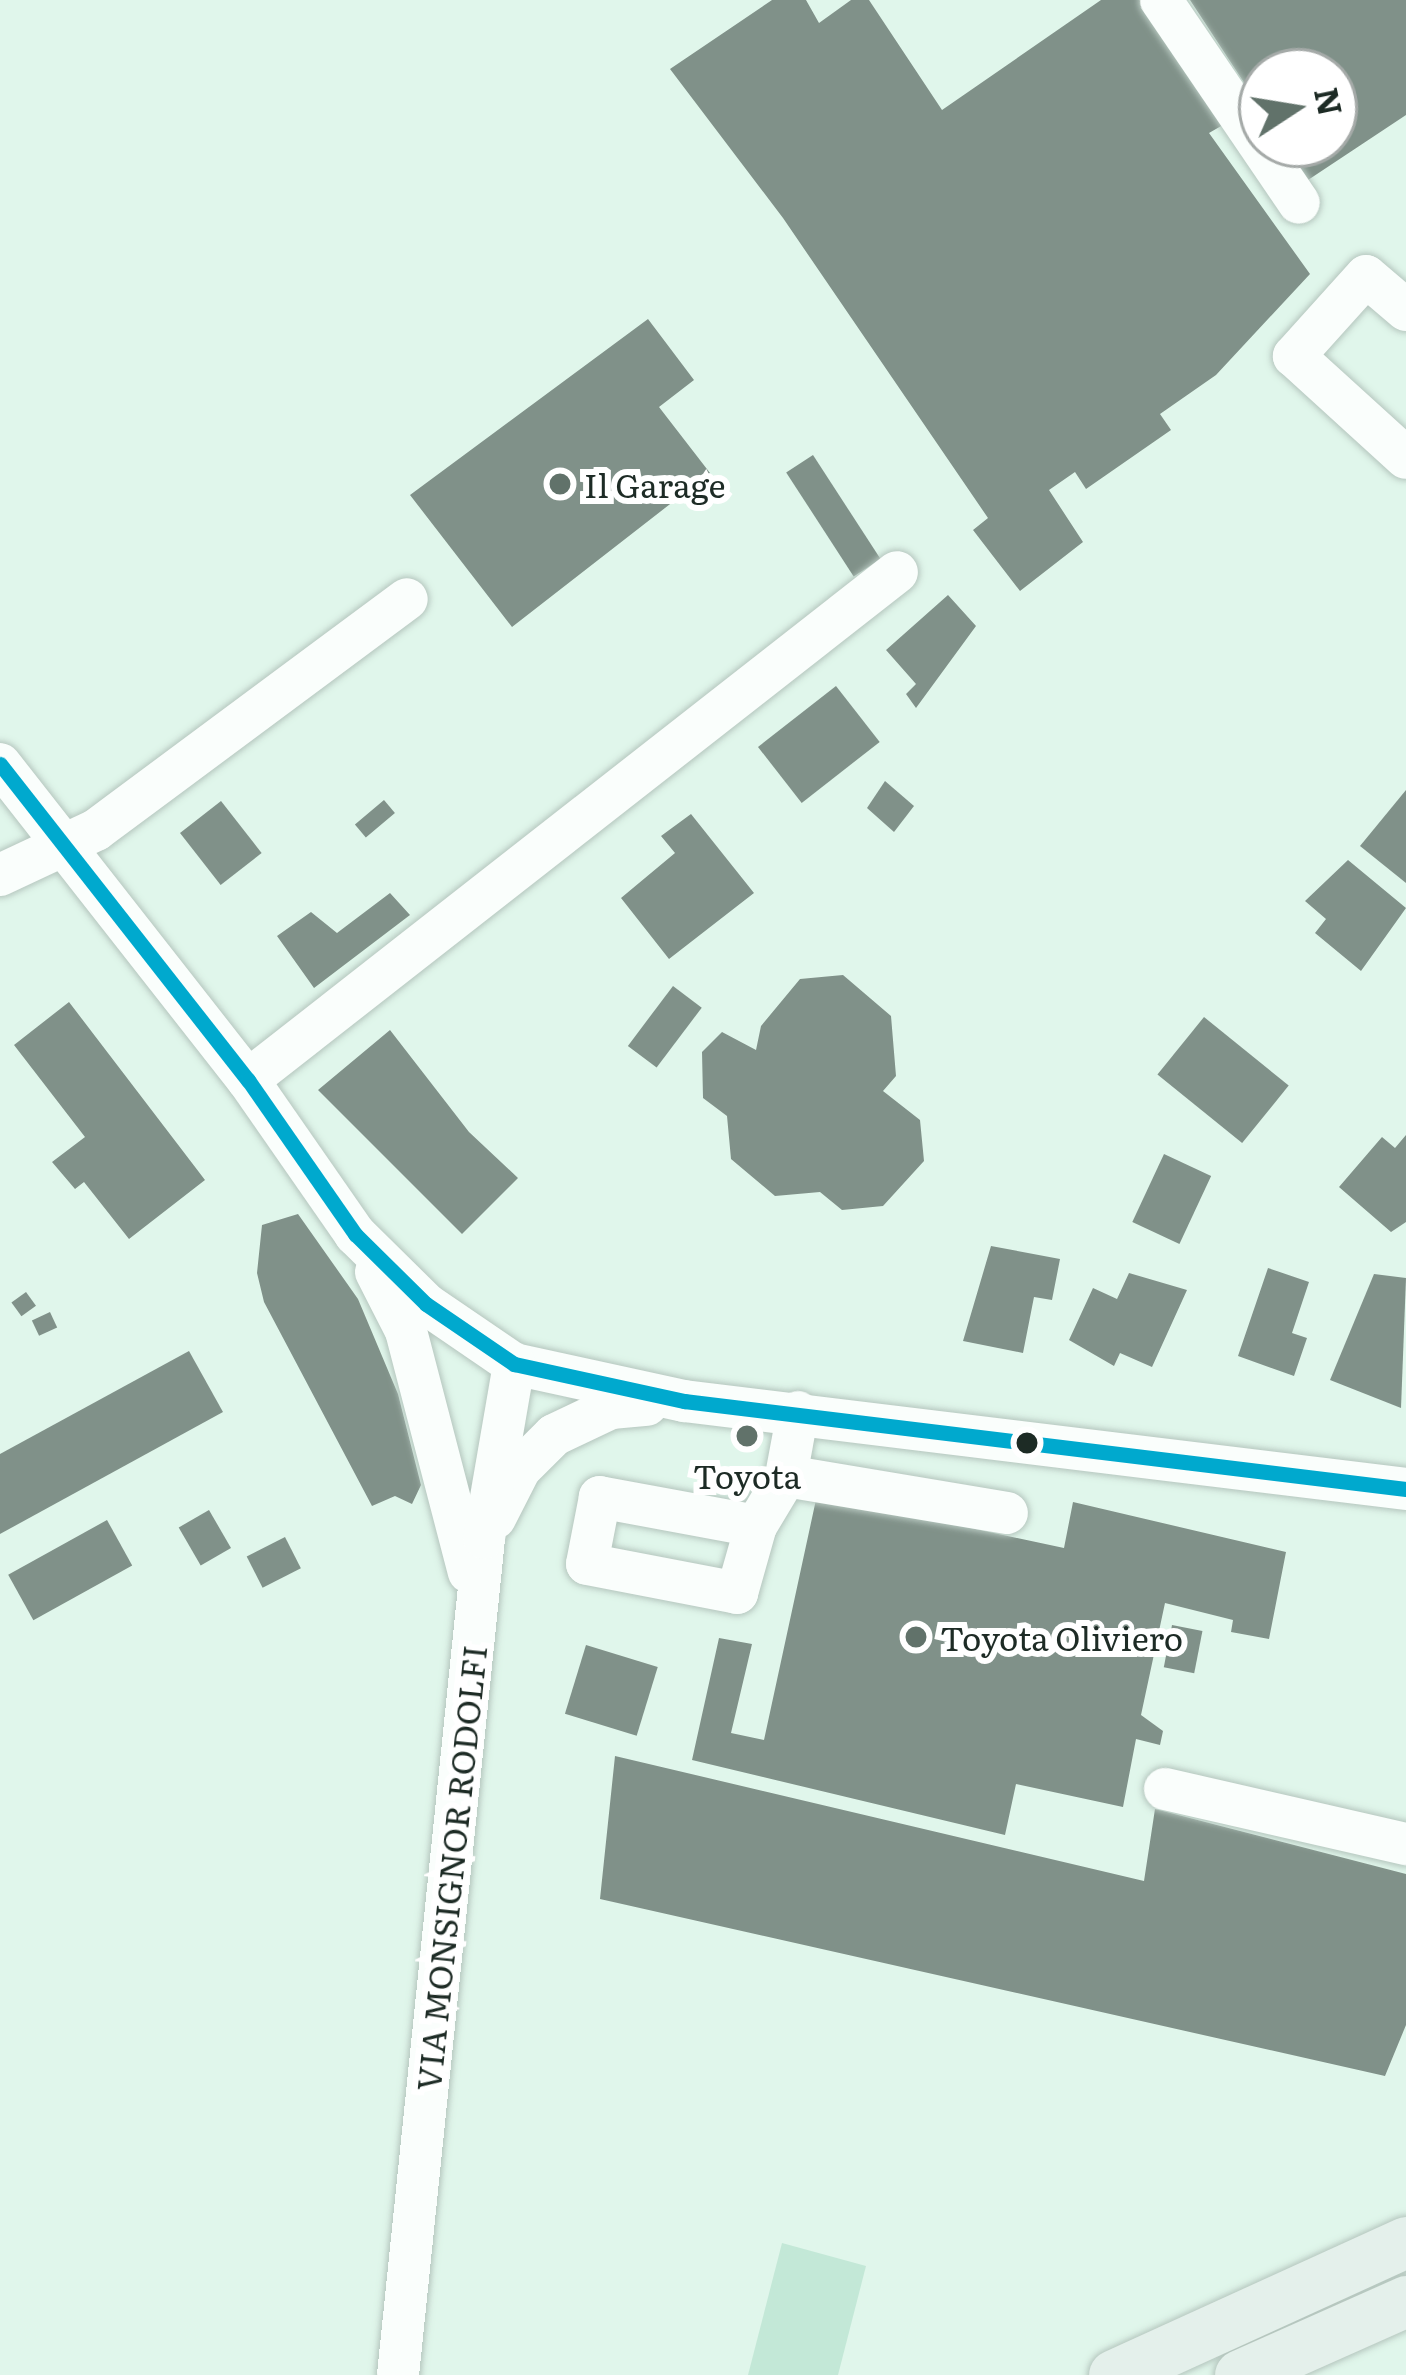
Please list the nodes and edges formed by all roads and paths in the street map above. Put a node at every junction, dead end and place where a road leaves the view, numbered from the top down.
1 (1161, 0) edge
2 (1299, 203) dead end
3 (1406, 310) edge
4 (1406, 458) edge
5 (896, 572) dead end
6 (407, 599) dead end
7 (0, 764) edge
8 (64, 850) junction
9 (0, 875) edge
10 (248, 1080) junction
11 (356, 1234) junction
12 (514, 1364) junction
13 (684, 1401) junction
14 (798, 1412) junction
15 (786, 1476) junction
16 (1406, 1489) edge
17 (1006, 1513) dead end
18 (756, 1526) dead end
19 (484, 1538) junction
20 (476, 1606) junction
21 (1165, 1789) dead end
22 (1406, 1844) edge
23 (1406, 2242) edge
24 (1406, 2301) edge
25 (398, 2375) edge
26 (1114, 2375) edge
27 (1240, 2375) edge

1 - 2 street
3 - 4 street
5 - 10 street
6 - 8 street
7 - 8 street
8 - 9 street
8 - 10 street
10 - 11 street
11 - 12 street
11 - 20 street
12 - 13 street
12 - 19 street, VIA MONSIGNOR RODOLFI
13 - 14 street
13 - 19 street
14 - 15 street
14 - 16 street
15 - 17 street
15 - 18 street
19 - 20 street, VIA MONSIGNOR RODOLFI
20 - 25 street, VIA MONSIGNOR RODOLFI
21 - 22 street
23 - 26 main road
24 - 27 main road

